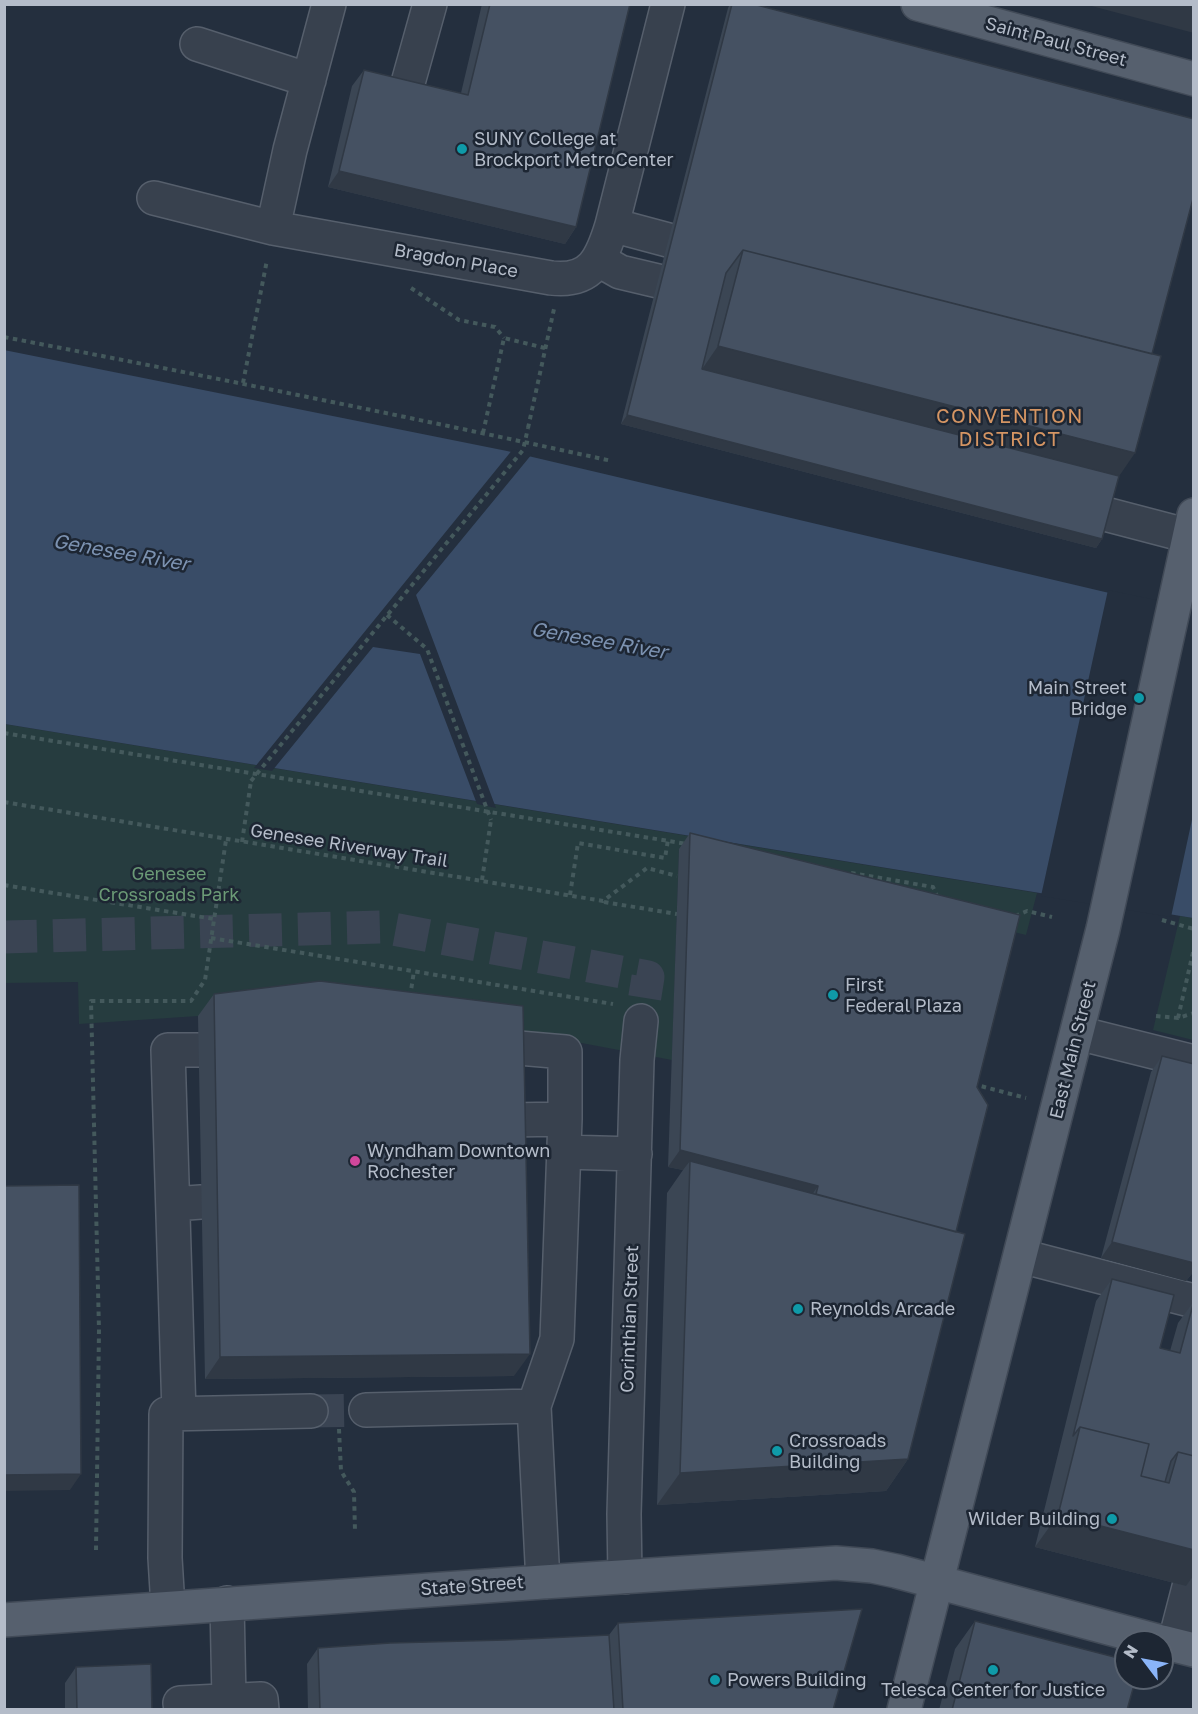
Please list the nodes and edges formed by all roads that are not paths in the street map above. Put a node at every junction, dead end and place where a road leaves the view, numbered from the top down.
1 (329, 4) edge
2 (430, 4) edge
3 (668, 4) edge
4 (918, 4) edge
5 (976, 13) edge
6 (197, 44) dead end
7 (1194, 79) edge
8 (309, 80) junction
9 (406, 90) edge
10 (154, 198) dead end
11 (612, 225) junction
12 (668, 240) dead end
13 (270, 244) junction
14 (599, 260) junction
15 (658, 281) dead end
16 (1105, 514) edge
17 (1189, 537) edge
18 (630, 1013) tunnel mouth
19 (1078, 1034) junction
20 (507, 1047) edge
21 (198, 1050) dead end
22 (1194, 1062) edge
23 (565, 1119) junction
24 (509, 1120) edge
25 (564, 1152) junction
26 (635, 1154) junction
27 (1021, 1256) junction
28 (1192, 1296) edge
29 (534, 1406) junction
30 (179, 1414) junction
31 (1194, 1568) edge
32 (626, 1577) junction
33 (543, 1582) junction
34 (937, 1582) junction
35 (227, 1603) junction
36 (168, 1607) junction
37 (4, 1620) edge
38 (1117, 1630) edge
39 (1174, 1641) edge
40 (229, 1700) junction
41 (181, 1710) edge
42 (262, 1710) edge
43 (904, 1710) edge

1 - 8 street
2 - 9 street
3 - 11 street
4 - 5 main road, Saint Paul Street
5 - 7 main road, Saint Paul Street
6 - 8 street
8 - 13 street
10 - 13 street, Bragdon Place
11 - 12 street
11 - 14 street
13 - 14 street, Bragdon Place
14 - 15 street
16 - 17 street
17 - 19 main road, East Main Street
18 - 26 street, Corinthian Street
19 - 22 street
19 - 27 main road, East Main Street
20 - 23 street
21 - 30 street
23 - 24 street
23 - 25 street
25 - 26 street
25 - 29 street
26 - 32 street, Corinthian Street
27 - 28 street
27 - 34 main road, East Main Street
29 - 30 street
29 - 33 street
30 - 36 street
31 - 39 street
32 - 33 main road, State Street
32 - 34 main road, State Street
33 - 35 main road, State Street
34 - 38 main road, State Street
34 - 43 main road, East Main Street
35 - 36 main road, State Street
35 - 40 street
36 - 37 main road, State Street
40 - 41 street
40 - 42 street

